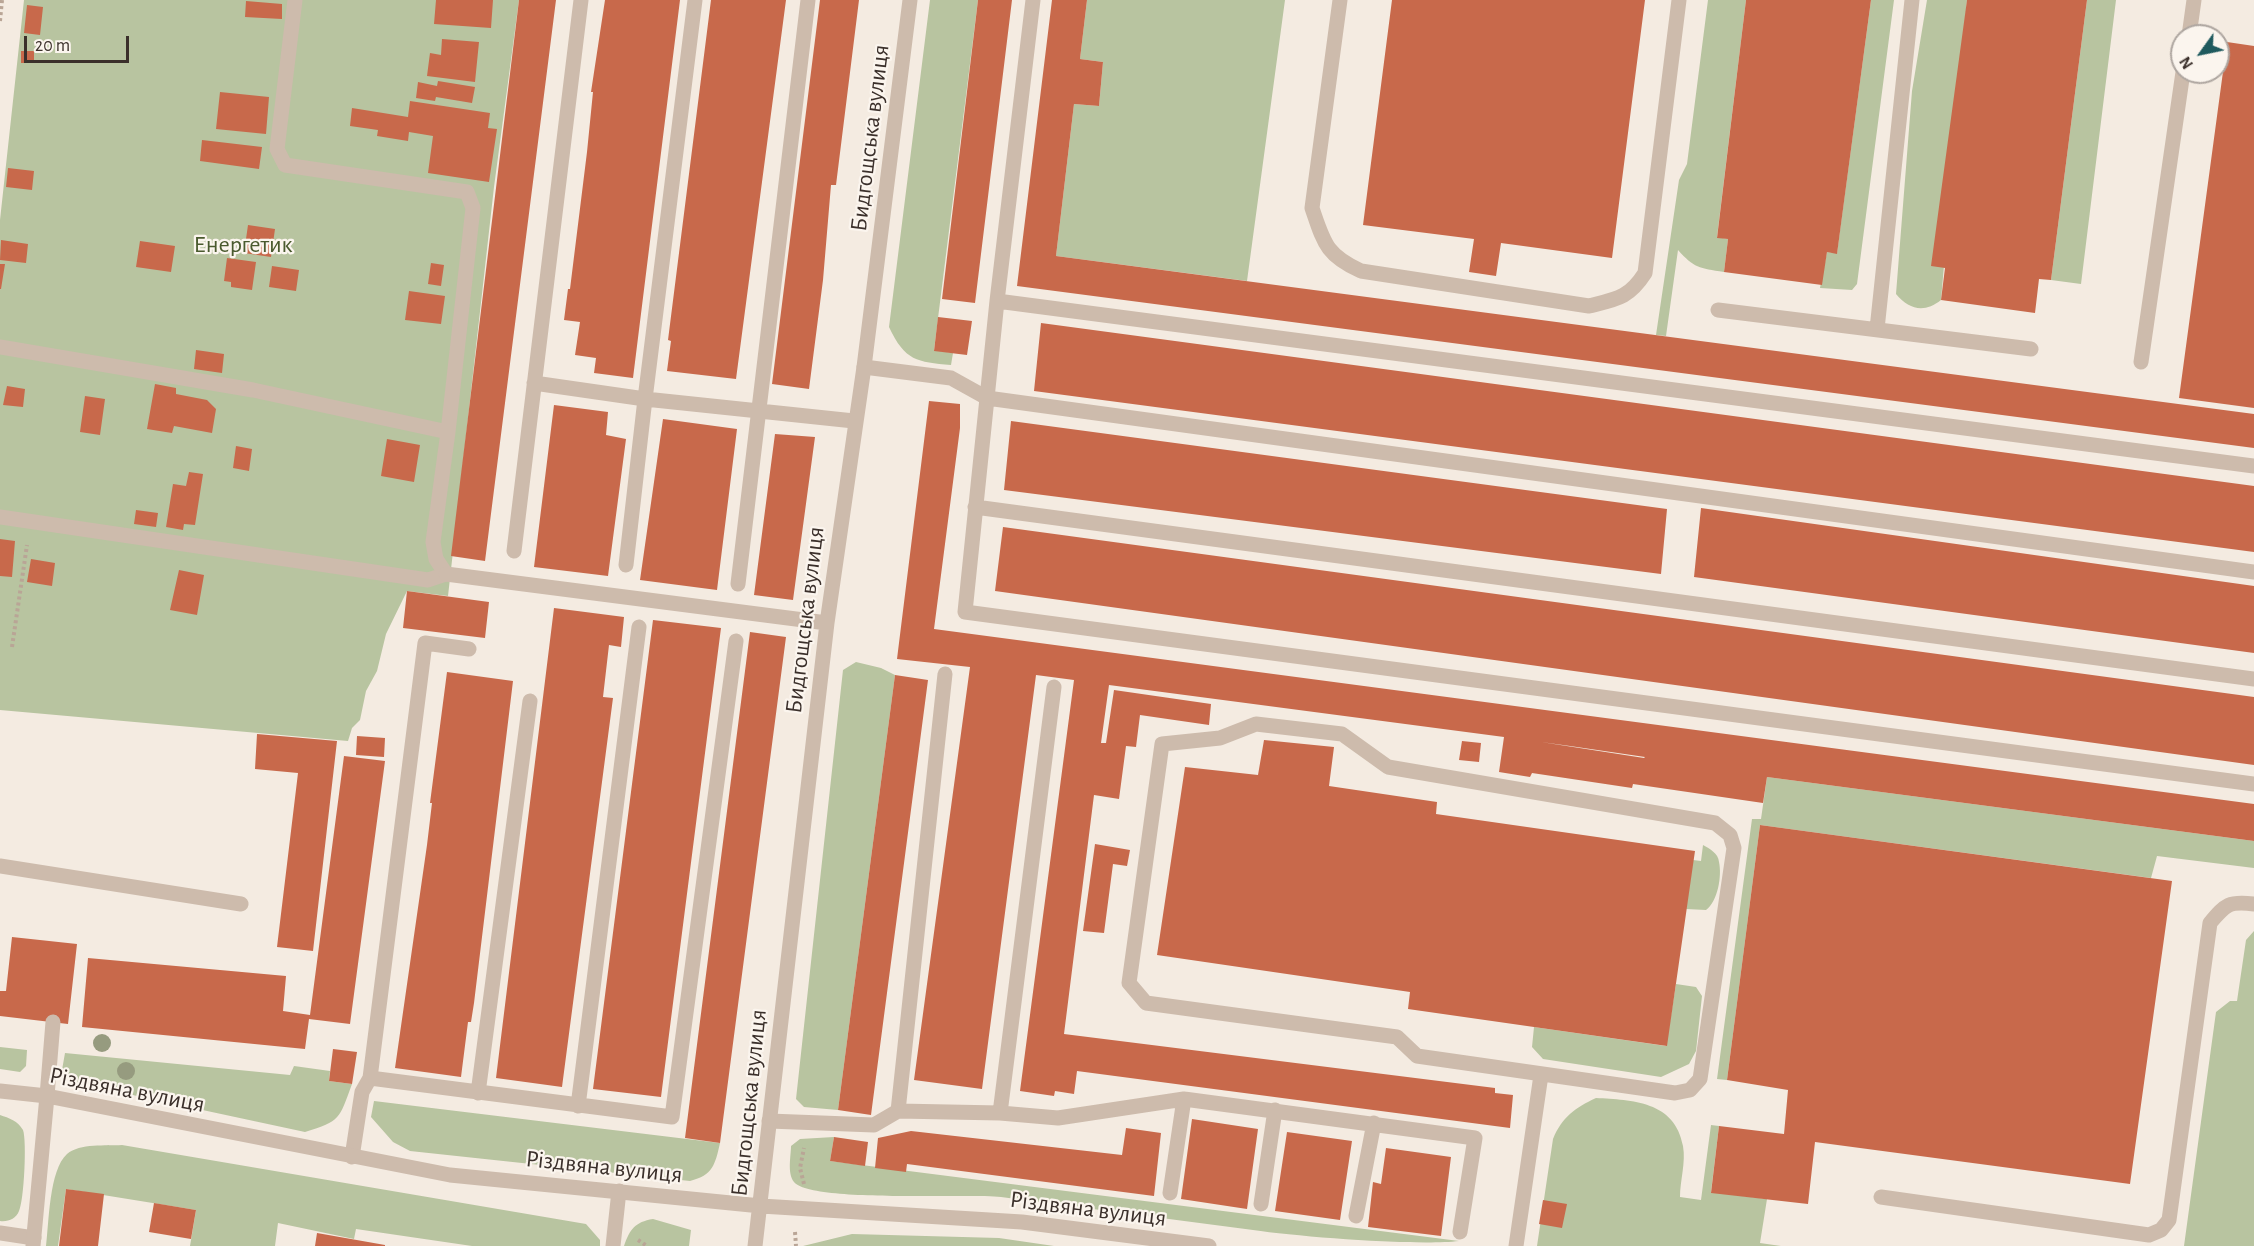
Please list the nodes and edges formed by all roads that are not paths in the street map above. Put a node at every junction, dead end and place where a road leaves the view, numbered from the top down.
1 (295, 0) edge
2 (581, 0) edge
3 (695, 0) edge
4 (808, 0) edge
5 (910, 0) edge
6 (1033, 0) edge
7 (1340, 0) edge
8 (1679, 0) edge
9 (1912, 0) edge
10 (2194, 0) edge
11 (2190, 24) edge
12 (2181, 84) edge
13 (997, 301) junction
14 (1718, 310) dead end
15 (1877, 329) junction
16 (0, 347) edge
17 (2031, 349) dead end
18 (2141, 362) dead end
19 (864, 367) junction
20 (534, 384) junction
21 (987, 398) junction
22 (645, 399) junction
23 (758, 411) junction
24 (855, 421) junction
25 (448, 432) junction
26 (2254, 466) edge
27 (975, 507) junction
28 (0, 517) edge
29 (514, 550) dead end
30 (626, 565) dead end
31 (2254, 572) edge
32 (446, 574) junction
33 (738, 584) dead end
34 (826, 623) junction
35 (639, 627) dead end
36 (736, 641) dead end
37 (469, 650) dead end
38 (945, 674) dead end
39 (2254, 679) edge
40 (1054, 687) dead end
41 (530, 701) dead end
42 (2254, 784) edge
43 (0, 866) edge
44 (241, 904) dead end
45 (2254, 904) edge
46 (53, 1022) dead end
47 (1541, 1075) junction
48 (370, 1078) junction
49 (0, 1090) edge
50 (478, 1093) junction
51 (46, 1096) junction
52 (1184, 1099) junction
53 (578, 1106) junction
54 (1275, 1110) junction
55 (898, 1112) junction
56 (1000, 1113) junction
57 (769, 1121) junction
58 (1374, 1123) junction
59 (352, 1157) junction
60 (619, 1191) junction
61 (1170, 1193) dead end
62 (1881, 1197) dead end
63 (1261, 1204) dead end
64 (761, 1206) junction
65 (1356, 1216) dead end
66 (1460, 1232) dead end
67 (0, 1233) edge
68 (34, 1242) edge
69 (1189, 1245) edge
70 (613, 1246) edge
71 (755, 1246) edge
72 (1209, 1246) edge
73 (1516, 1246) edge

1 - 25 street
2 - 20 street
3 - 22 street
4 - 23 street
5 - 19 street, Бидгощська вулиця
6 - 13 street
7 - 8 street
9 - 15 street
10 - 11 street
12 - 18 street
13 - 21 street
13 - 26 street
14 - 15 street
15 - 17 street
16 - 25 street
19 - 21 street
19 - 24 street, Бидгощська вулиця
20 - 22 street
20 - 29 street
21 - 27 street
21 - 31 street
22 - 23 street
22 - 30 street
23 - 24 street
23 - 33 street
24 - 34 street, Бидгощська вулиця
25 - 32 street
27 - 39 street
27 - 42 street
28 - 32 street
32 - 34 street
34 - 57 street, Бидгощська вулиця
35 - 53 street
36 - 53 street
37 - 48 street
38 - 55 street
40 - 56 street
41 - 50 street
43 - 44 street
45 - 62 street
46 - 51 street
47 - 47 street
47 - 73 street
48 - 50 street
48 - 59 street
49 - 51 street, Різдвяна вулиця
50 - 53 street
51 - 59 street, Різдвяна вулиця
51 - 68 street
52 - 54 street
52 - 56 street
52 - 61 street
54 - 58 street
54 - 63 street
55 - 56 street
55 - 57 street
57 - 64 street, Бидгощська вулиця
58 - 65 street
58 - 66 street
59 - 60 street, Різдвяна вулиця
60 - 64 street, Різдвяна вулиця
60 - 70 street
64 - 69 street, Різдвяна вулиця
64 - 71 street, Бидгощська вулиця
67 - 68 street
69 - 72 street, Різдвяна вулиця

